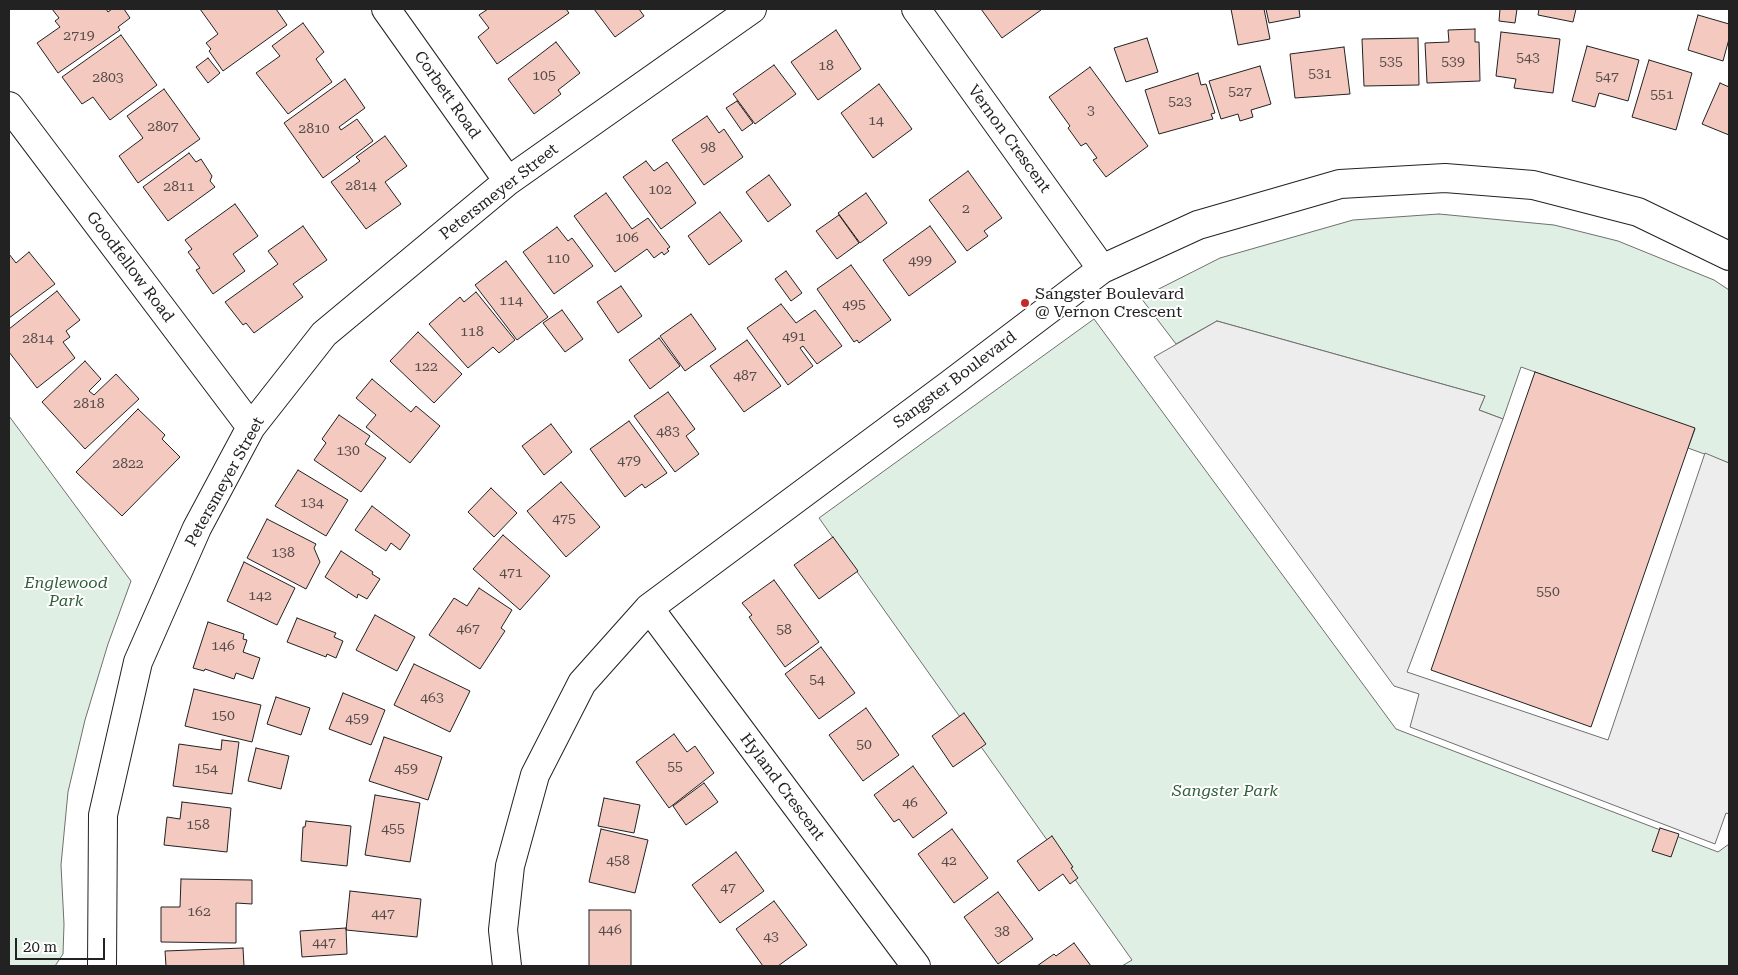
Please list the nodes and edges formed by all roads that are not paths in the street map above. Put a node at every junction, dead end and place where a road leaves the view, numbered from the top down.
1 (386, 9) edge
2 (752, 9) edge
3 (916, 9) edge
4 (9, 106) edge
5 (508, 181) junction
6 (1729, 256) edge
7 (1102, 268) junction
8 (251, 427) junction
9 (649, 608) junction
10 (102, 966) edge
11 (507, 966) edge
12 (916, 966) edge

1 - 5 street, Corbett Road
2 - 5 street, Petersmeyer Street
3 - 7 street, Vernon Crescent
4 - 8 street, Goodfellow Road
5 - 8 street, Petersmeyer Street
6 - 7 street, Sangster Boulevard
7 - 9 street, Sangster Boulevard
8 - 10 street, Petersmeyer Street
9 - 11 street, Sangster Boulevard
9 - 12 street, Hyland Crescent

